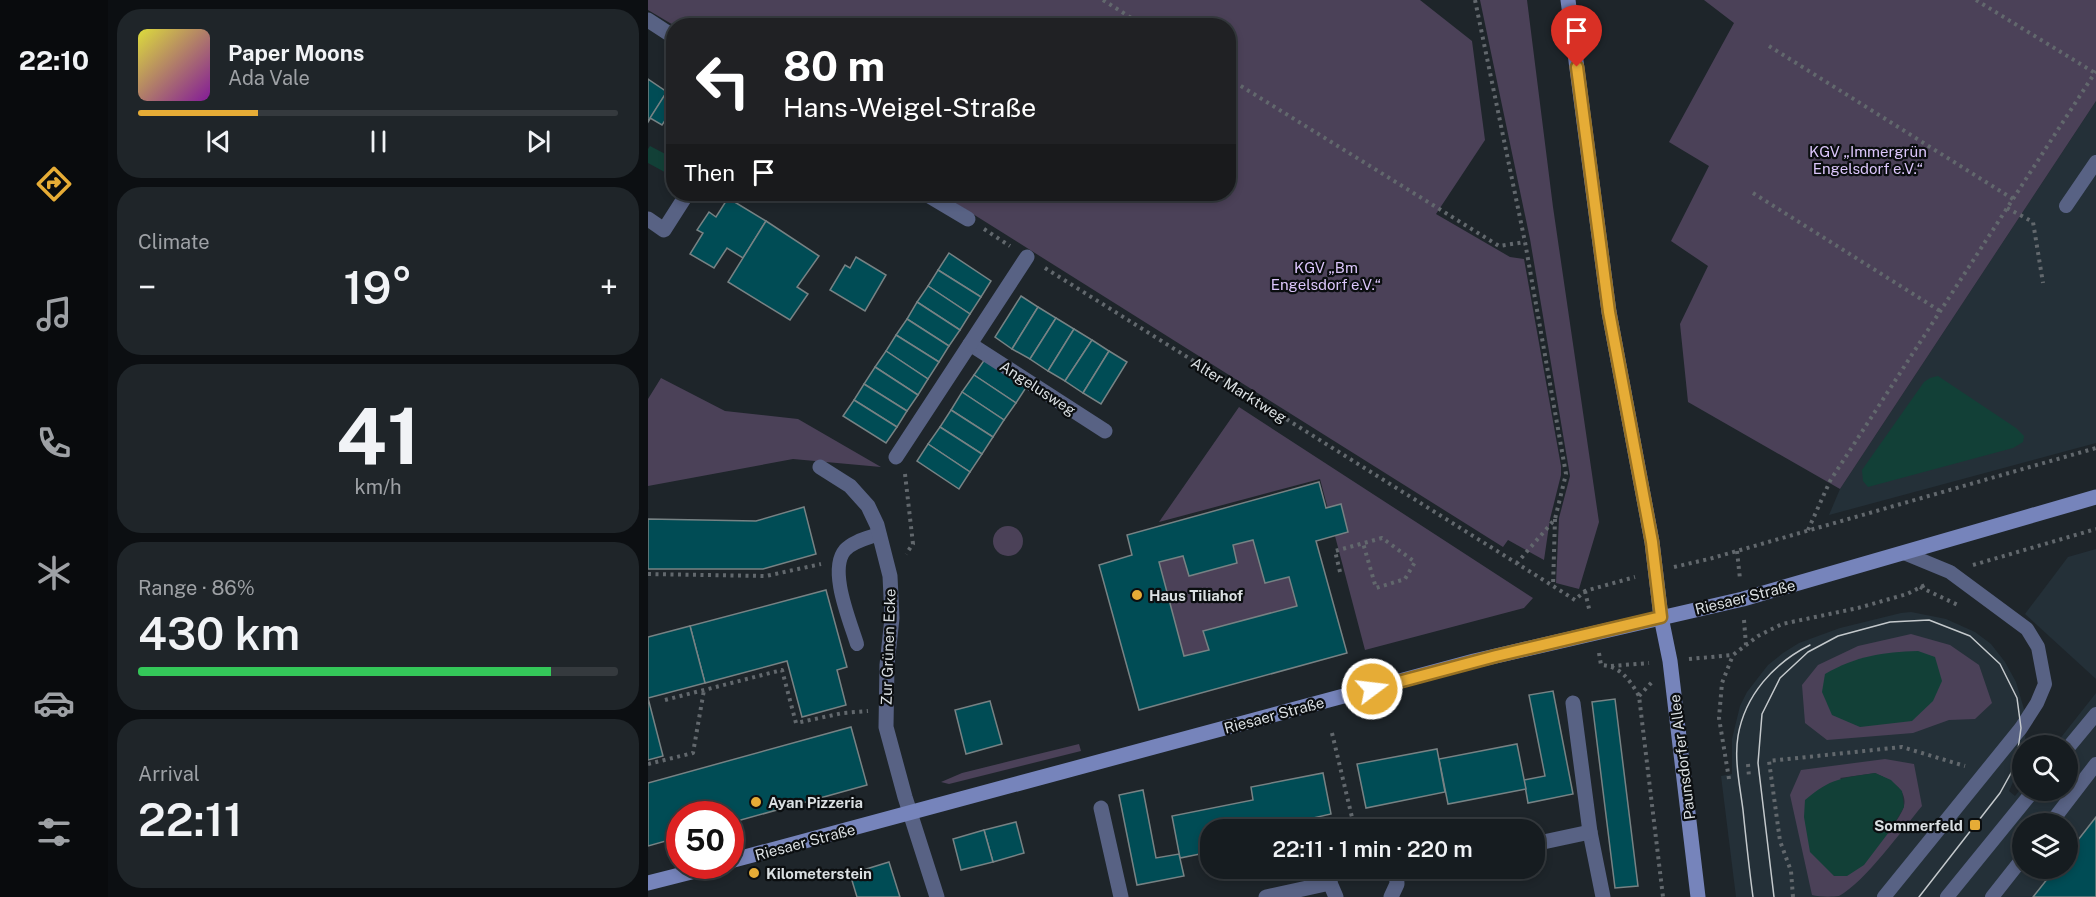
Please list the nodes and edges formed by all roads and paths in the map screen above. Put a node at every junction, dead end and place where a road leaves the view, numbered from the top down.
1 (1103, 0) edge
2 (1475, 0) edge
3 (1568, 0) edge
4 (1976, 0) edge
5 (1131, 18) edge
6 (648, 20) edge
7 (666, 31) edge
8 (1769, 46) dead end
9 (2095, 72) edge
10 (1236, 83) edge
11 (2096, 162) edge
12 (1754, 193) dead end
13 (2013, 199) junction
14 (683, 201) edge
15 (938, 201) edge
16 (2066, 206) dead end
17 (2007, 208) junction
18 (648, 219) edge
19 (968, 219) joint
20 (1525, 242) junction
21 (1027, 257) junction
22 (2043, 283) dead end
23 (1940, 311) junction
24 (970, 344) junction
25 (1105, 431) dead end
26 (2096, 448) edge
27 (896, 457) joint
28 (820, 467) dead end
29 (2096, 497) edge
30 (1555, 519) junction
31 (2096, 529) edge
32 (1816, 530) dead end
33 (1807, 531) junction
34 (879, 534) junction
35 (1363, 543) junction
36 (1904, 553) junction
37 (839, 560) junction
38 (1516, 563) junction
39 (1340, 572) dead end
40 (1656, 572) junction
41 (1950, 572) junction
42 (648, 574) edge
43 (890, 576) junction
44 (1552, 586) junction
45 (1920, 587) junction
46 (1967, 609) dead end
47 (1661, 617) junction
48 (857, 644) dead end
49 (1733, 655) junction
50 (1670, 661) junction
51 (1601, 665) dead end
52 (1611, 666) junction
53 (704, 690) junction
54 (665, 700) dead end
55 (1573, 703) dead end
56 (886, 709) junction
57 (2096, 714) edge
58 (1332, 733) dead end
59 (2078, 736) edge
60 (1970, 757) dead end
61 (648, 764) edge
62 (1748, 764) dead end
63 (2096, 764) edge
64 (1963, 765) junction
65 (1956, 774) dead end
66 (1982, 774) junction
67 (1749, 777) dead end
68 (1729, 779) dead end
69 (2025, 801) edge
70 (1101, 808) dead end
71 (911, 813) junction
72 (2058, 813) edge
73 (1352, 819) edge
74 (1590, 832) junction
75 (1545, 842) edge
76 (744, 857) edge
77 (2012, 872) edge
78 (666, 878) edge
79 (1397, 879) edge
80 (648, 883) edge
81 (1332, 883) edge
82 (938, 897) edge
83 (1121, 897) edge
84 (1266, 897) edge
85 (1391, 897) edge
86 (1603, 897) edge
87 (1663, 897) edge
88 (1698, 897) edge
89 (1793, 897) edge
90 (1884, 897) edge
91 (1947, 897) edge
92 (1992, 897) edge

1 - 5 path
2 - 20 path
3 - 40 main road, Paunsdorfer Allee
4 - 9 path
6 - 7 street
8 - 13 path
9 - 13 path
10 - 20 path
11 - 16 lane
12 - 23 path
13 - 17 path
14 - 18 street
15 - 19 street
17 - 22 path
17 - 23 path
19 - 21 path, Alter Marktweg
20 - 30 path
21 - 24 street
21 - 38 path, Alter Marktweg
23 - 33 path
24 - 25 street, Angelusweg
24 - 27 street
26 - 33 path
27 - 43 path
28 - 34 street, Zur Grünen Ecke
29 - 36 main road, Riesaer Straße
30 - 38 path
30 - 44 path
31 - 41 path
32 - 33 path
33 - 40 path
34 - 37 lane
34 - 43 street, Zur Grünen Ecke
35 - 35 path
35 - 39 path
36 - 41 lane
36 - 47 main road, Riesaer Straße
37 - 42 path
37 - 48 lane
38 - 44 path, Alter Marktweg
40 - 44 path, Alter Marktweg
40 - 47 main road, Paunsdorfer Allee
41 - 45 path
41 - 66 lane
43 - 56 street, Zur Grünen Ecke
45 - 46 path
45 - 49 path
47 - 50 main road, Paunsdorfer Allee
47 - 71 main road, Riesaer Straße
49 - 50 path
49 - 68 path
50 - 52 path
50 - 88 main road, Paunsdorfer Allee
51 - 52 path
52 - 87 path
53 - 54 path
53 - 56 path
53 - 61 path
55 - 74 street
56 - 71 street, Zur Grünen Ecke
57 - 59 lane
58 - 73 path
60 - 64 path
62 - 67 path
63 - 72 lane
64 - 65 path
64 - 66 path
64 - 89 path
66 - 90 lane
69 - 91 lane
70 - 83 street
71 - 76 main road, Riesaer Straße
71 - 82 street, Zur Grünen Ecke
74 - 75 street
74 - 86 street
77 - 92 lane
78 - 80 main road
79 - 85 street
81 - 84 street

